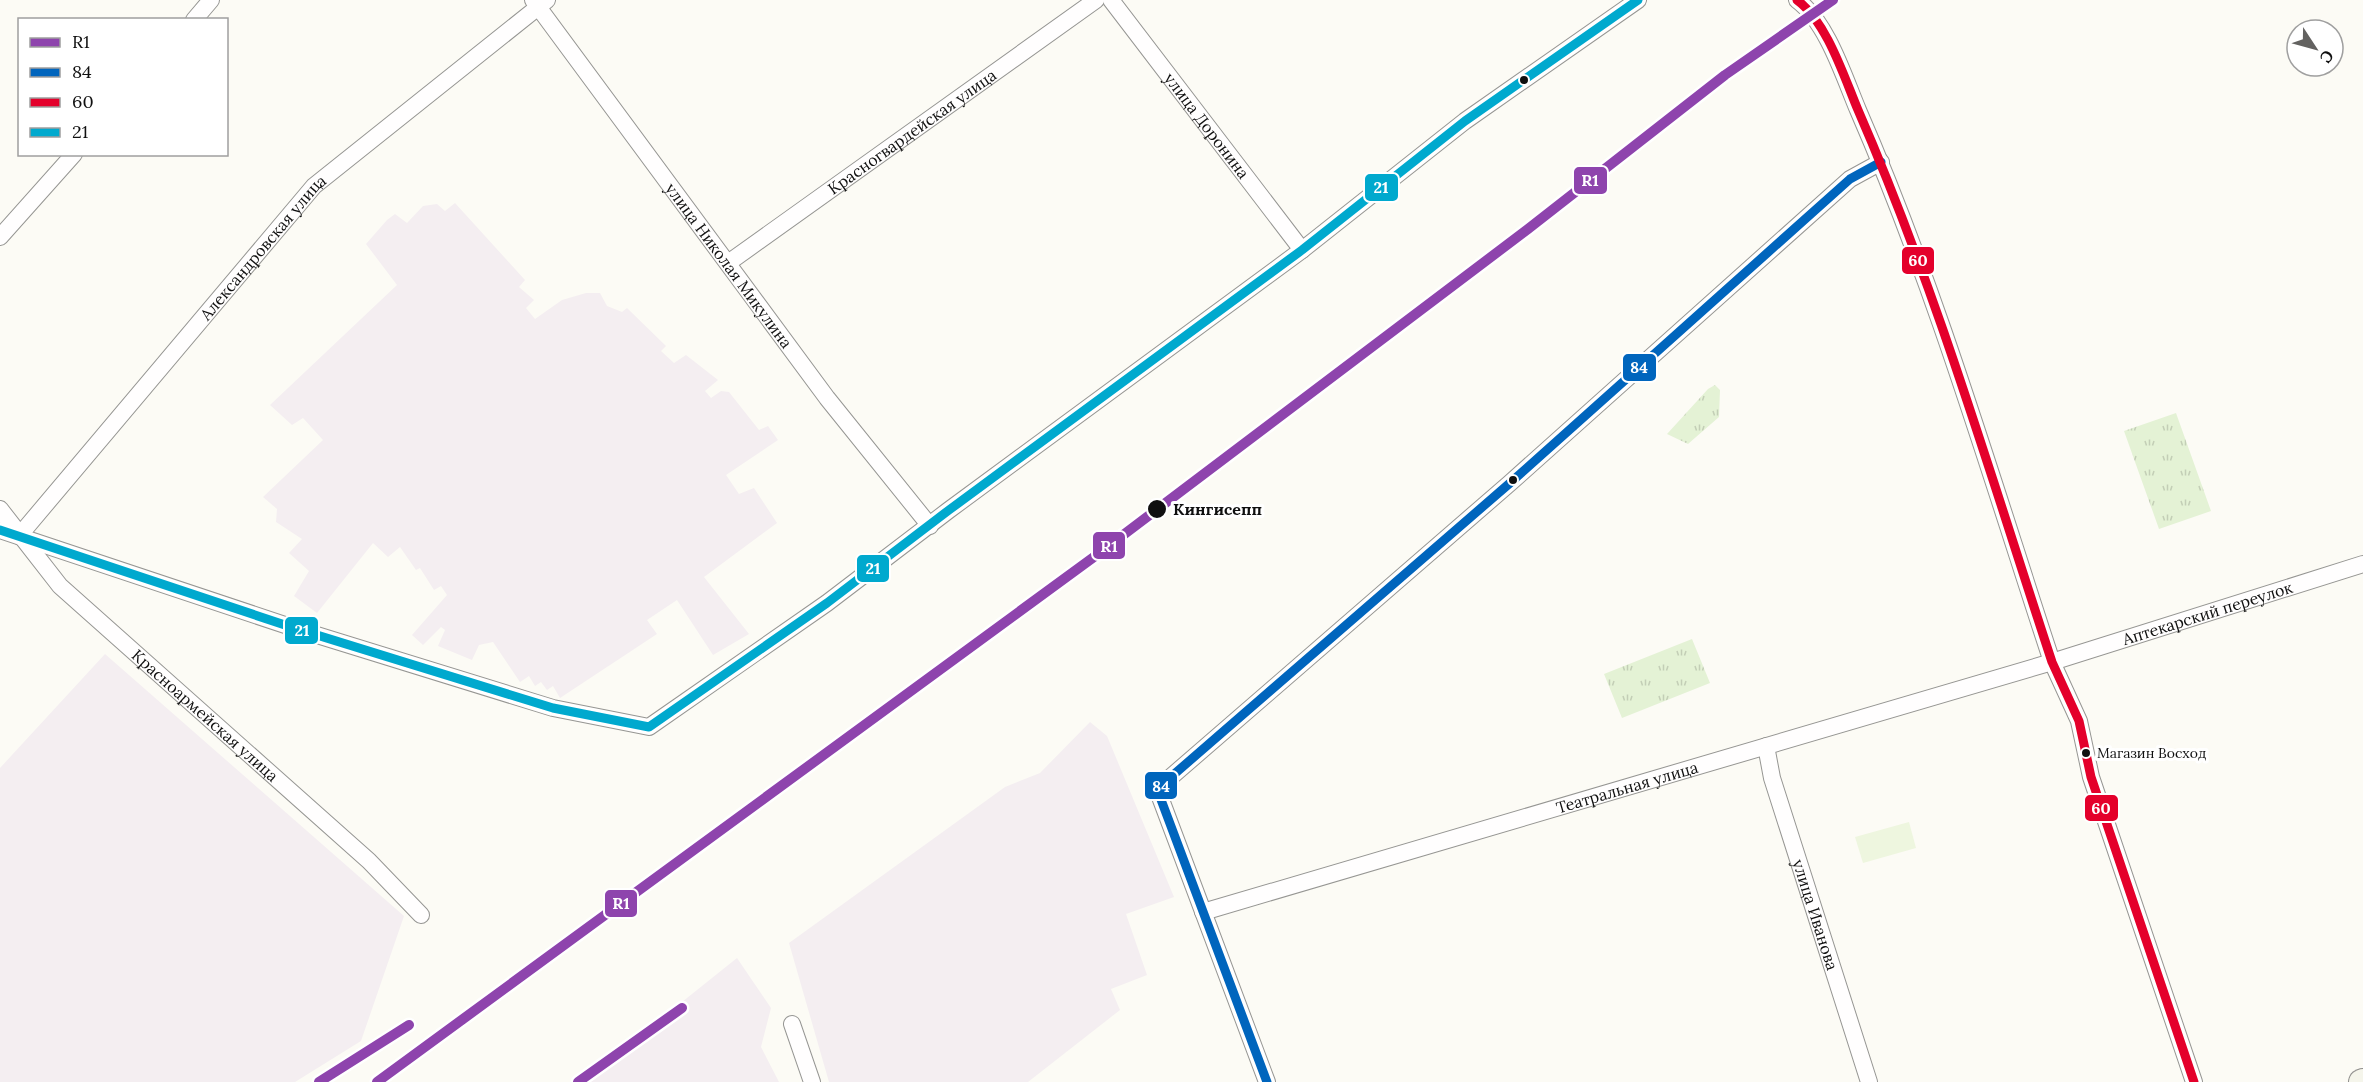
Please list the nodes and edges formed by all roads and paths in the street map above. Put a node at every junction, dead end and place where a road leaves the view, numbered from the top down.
1 (211, 0) edge
2 (1096, 0) edge
3 (1111, 0) edge
4 (1638, 0) edge
5 (1797, 0) edge
6 (539, 2) edge
7 (196, 18) edge
8 (72, 156) edge
9 (1881, 162) junction
10 (0, 237) edge
11 (1302, 250) junction
12 (728, 263) junction
13 (0, 509) edge
14 (930, 526) junction
15 (0, 530) edge
16 (19, 536) junction
17 (2363, 564) edge
18 (2052, 662) junction
19 (1766, 746) junction
20 (1203, 912) junction
21 (421, 915) dead end
22 (792, 1023) dead end
23 (812, 1082) edge
24 (1267, 1082) edge
25 (1869, 1082) edge
26 (2194, 1082) edge

1 - 7 street
2 - 12 street, Красногвардейская улица
3 - 11 street, улица Доронина
4 - 11 street
5 - 9 street
6 - 12 street, улица Николая Микулина
6 - 16 street, Александровская улица
8 - 10 street
9 - 18 street
9 - 20 street
11 - 14 street
12 - 14 street, улица Николая Микулина
13 - 16 street, Красноармейская улица
14 - 16 street
15 - 16 street
16 - 21 street, Красноармейская улица
17 - 18 street, Аптекарский переулок
18 - 19 street, Театральная улица
18 - 26 street
19 - 20 street, Театральная улица
19 - 25 street, улица Иванова
20 - 24 street
22 - 23 street

